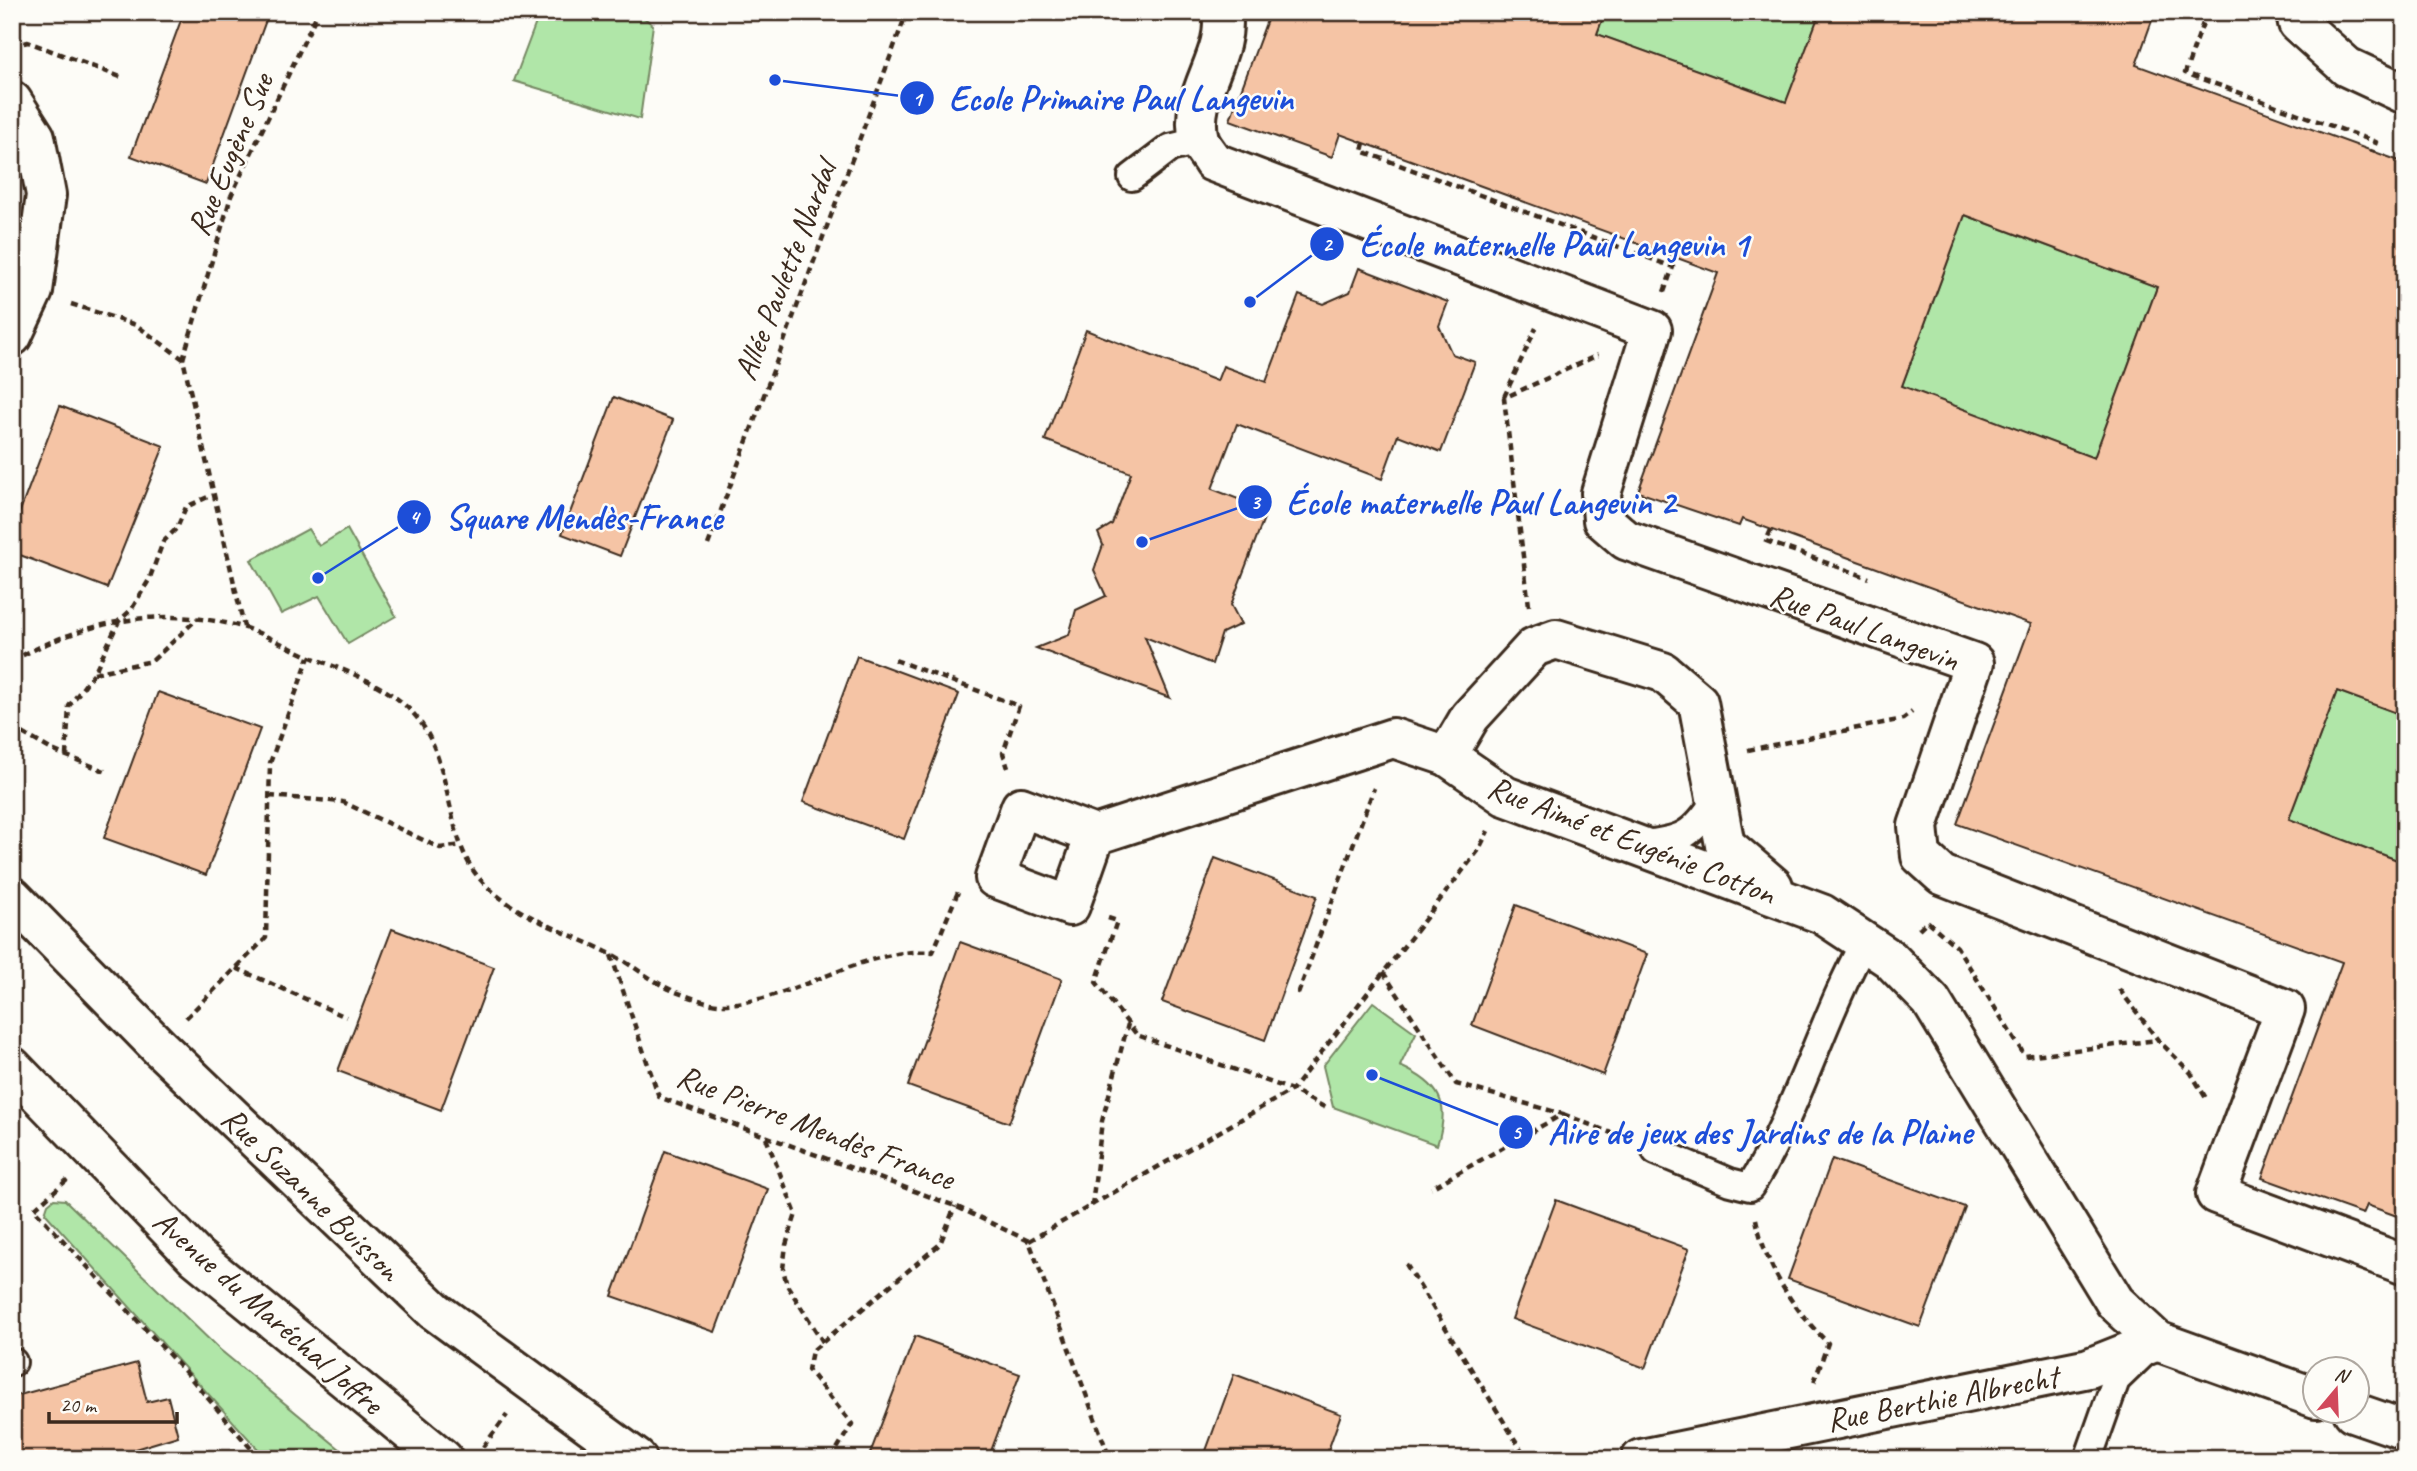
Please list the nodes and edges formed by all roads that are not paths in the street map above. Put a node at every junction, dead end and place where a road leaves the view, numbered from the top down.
1 (1222, 12) edge
2 (2296, 12) edge
3 (2405, 94) edge
4 (12, 102) edge
5 (1199, 141) junction
6 (1132, 177) dead end
7 (12, 335) edge
8 (1447, 756) junction
9 (1714, 801) junction
10 (1095, 835) junction
11 (1629, 845) junction
12 (12, 897) edge
13 (1790, 901) junction
14 (1878, 950) junction
15 (12, 1067) edge
16 (1656, 1151) road end
17 (2405, 1265) edge
18 (2157, 1341) junction
19 (2302, 1393) edge
20 (2372, 1419) edge
21 (2405, 1430) edge
22 (443, 1459) edge
23 (637, 1459) edge
24 (1641, 1459) edge
25 (2088, 1459) edge

1 - 5 street
2 - 3 street
4 - 7 street
5 - 6 lane
5 - 17 street, Rue Paul Langevin
8 - 9 street, Rue Aimé et Eugénie Cotton
8 - 10 street
8 - 11 street, Rue Aimé et Eugénie Cotton
9 - 11 lane
9 - 13 street, Rue Aimé et Eugénie Cotton
10 - 10 street
11 - 13 street, Rue Aimé et Eugénie Cotton
12 - 23 street, Rue Suzanne Buisson
13 - 14 street, Rue Aimé et Eugénie Cotton
14 - 16 lane
14 - 18 street, Rue Aimé et Eugénie Cotton
15 - 22 street, Avenue du Maréchal Joffre
18 - 19 street, Rue Aimé et Eugénie Cotton
18 - 24 street, Rue Berthie Albrecht
18 - 25 lane
20 - 21 street

